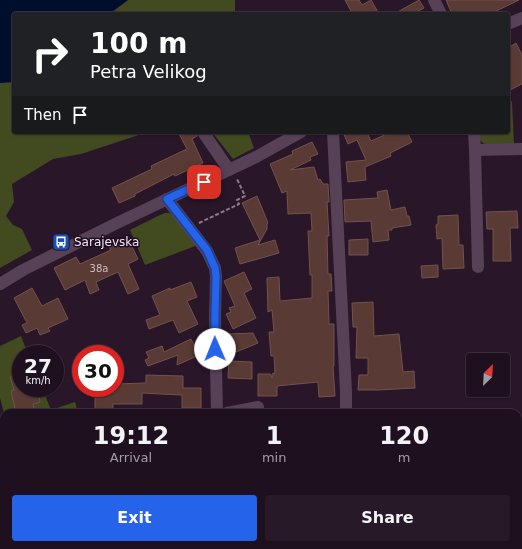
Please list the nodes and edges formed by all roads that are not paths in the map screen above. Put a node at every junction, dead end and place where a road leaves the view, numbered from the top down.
1 (434, 0) edge
2 (440, 12) edge
3 (522, 18) edge
4 (510, 23) edge
5 (203, 134) edge
6 (297, 134) edge
7 (333, 134) edge
8 (474, 134) edge
9 (475, 150) junction
10 (522, 150) edge
11 (232, 173) junction
12 (167, 199) junction
13 (478, 267) dead end
14 (0, 284) edge
15 (258, 407) dead end
16 (217, 409) edge
17 (248, 409) edge
18 (346, 409) edge

1 - 2 street
3 - 4 street
5 - 11 street
6 - 11 street
7 - 18 street
8 - 9 street
9 - 10 street
9 - 13 street
11 - 12 street
12 - 14 street
12 - 16 street
15 - 17 street

